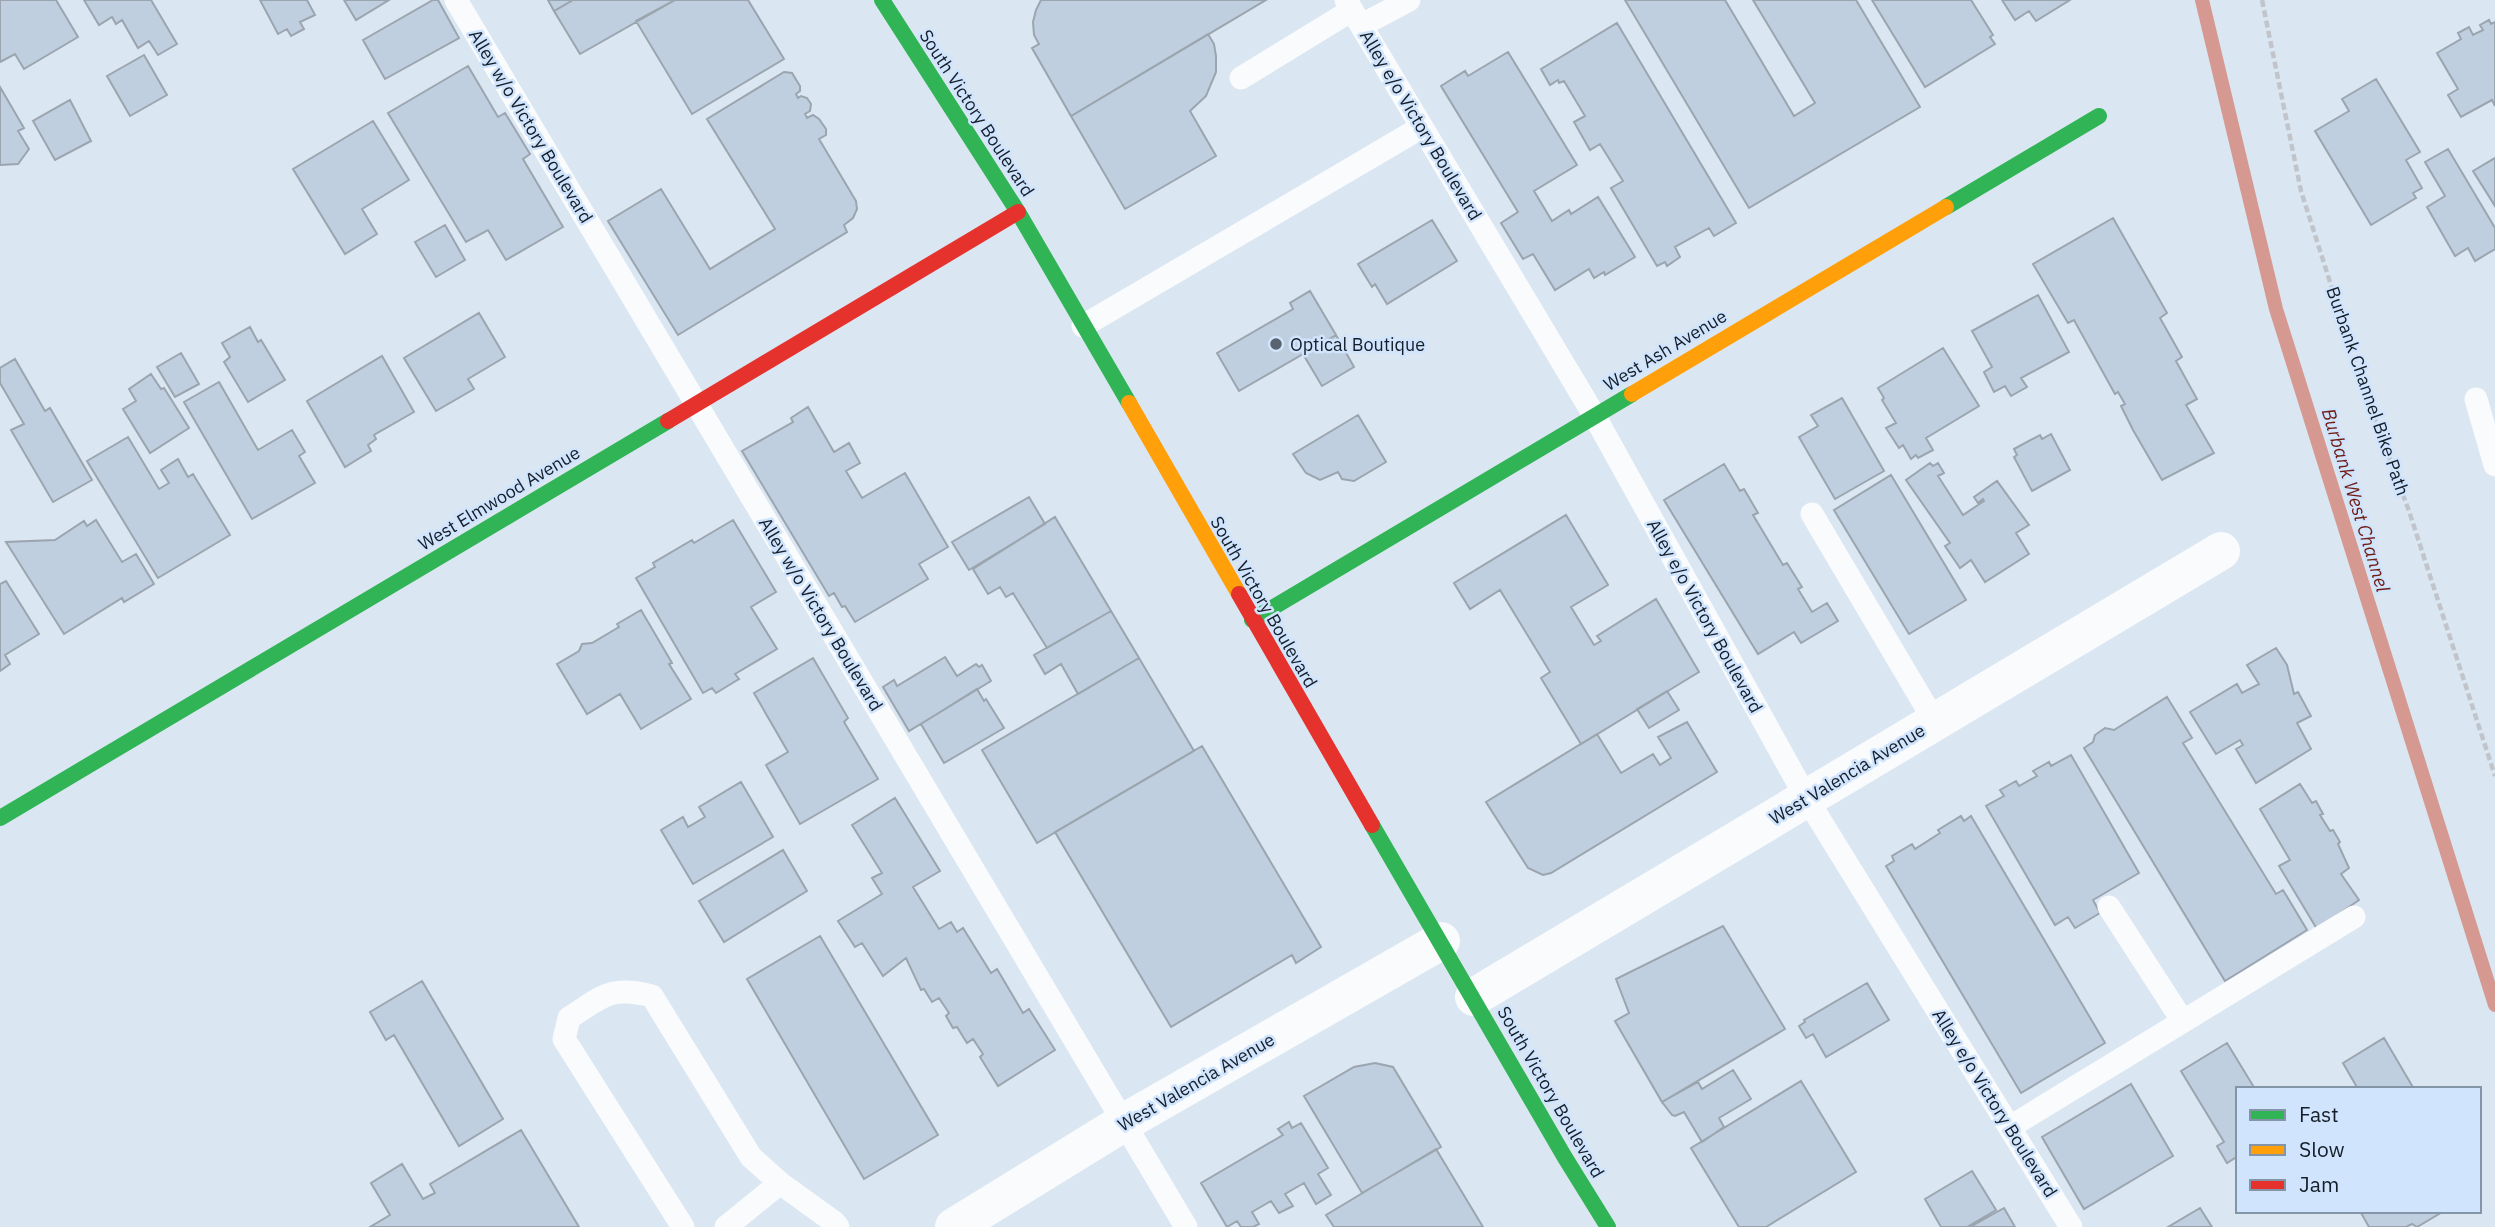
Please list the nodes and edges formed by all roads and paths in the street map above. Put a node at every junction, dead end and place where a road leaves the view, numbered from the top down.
1 (456, 0) edge
2 (882, 0) edge
3 (1409, 0) edge
4 (2262, 0) edge
5 (1353, 12) edge
6 (1241, 78) dead end
7 (2099, 116) dead end
8 (1422, 127) junction
9 (1018, 212) junction
10 (1083, 327) junction
11 (2476, 399) dead end
12 (696, 404) junction
13 (1594, 415) junction
14 (2495, 465) edge
15 (1812, 514) dead end
16 (2221, 551) dead end
17 (1252, 620) junction
18 (1936, 722) junction
19 (2495, 776) edge
20 (1807, 799) junction
21 (0, 818) edge
22 (2109, 907) dead end
23 (2354, 916) dead end
24 (1441, 941) junction
25 (1474, 997) junction
26 (2182, 1020) junction
27 (1124, 1123) junction
28 (2010, 1127) junction
29 (780, 1183) junction
30 (683, 1227) edge
31 (726, 1227) edge
32 (838, 1227) edge
33 (954, 1227) edge
34 (1186, 1227) edge
35 (1608, 1227) edge
36 (2071, 1227) edge

1 - 12 lane, Alley w/o Victory Boulevard
2 - 9 street, South Victory Boulevard
3 - 5 lane
4 - 19 path, Burbank Channel Bike Path
5 - 6 lane
5 - 8 lane, Alley e/o Victory Boulevard
7 - 13 street, West Ash Avenue
8 - 10 lane
8 - 13 lane, Alley e/o Victory Boulevard
9 - 10 street, South Victory Boulevard
9 - 12 street, West Elmwood Avenue
10 - 17 street, South Victory Boulevard
11 - 14 lane
12 - 21 street, West Elmwood Avenue
12 - 27 lane, Alley w/o Victory Boulevard
13 - 17 street, West Ash Avenue
13 - 20 lane, Alley e/o Victory Boulevard
15 - 18 lane
16 - 18 street, West Valencia Avenue
17 - 24 street, South Victory Boulevard
18 - 20 street, West Valencia Avenue
20 - 25 street, West Valencia Avenue
20 - 28 lane, Alley e/o Victory Boulevard
22 - 26 lane
23 - 26 lane
24 - 25 street, South Victory Boulevard
24 - 27 street, West Valencia Avenue
25 - 35 street, South Victory Boulevard
26 - 28 lane
27 - 33 street, West Valencia Avenue
27 - 34 lane, Alley w/o Victory Boulevard
28 - 36 lane, Alley e/o Victory Boulevard
29 - 30 lane
29 - 31 lane
29 - 32 lane

